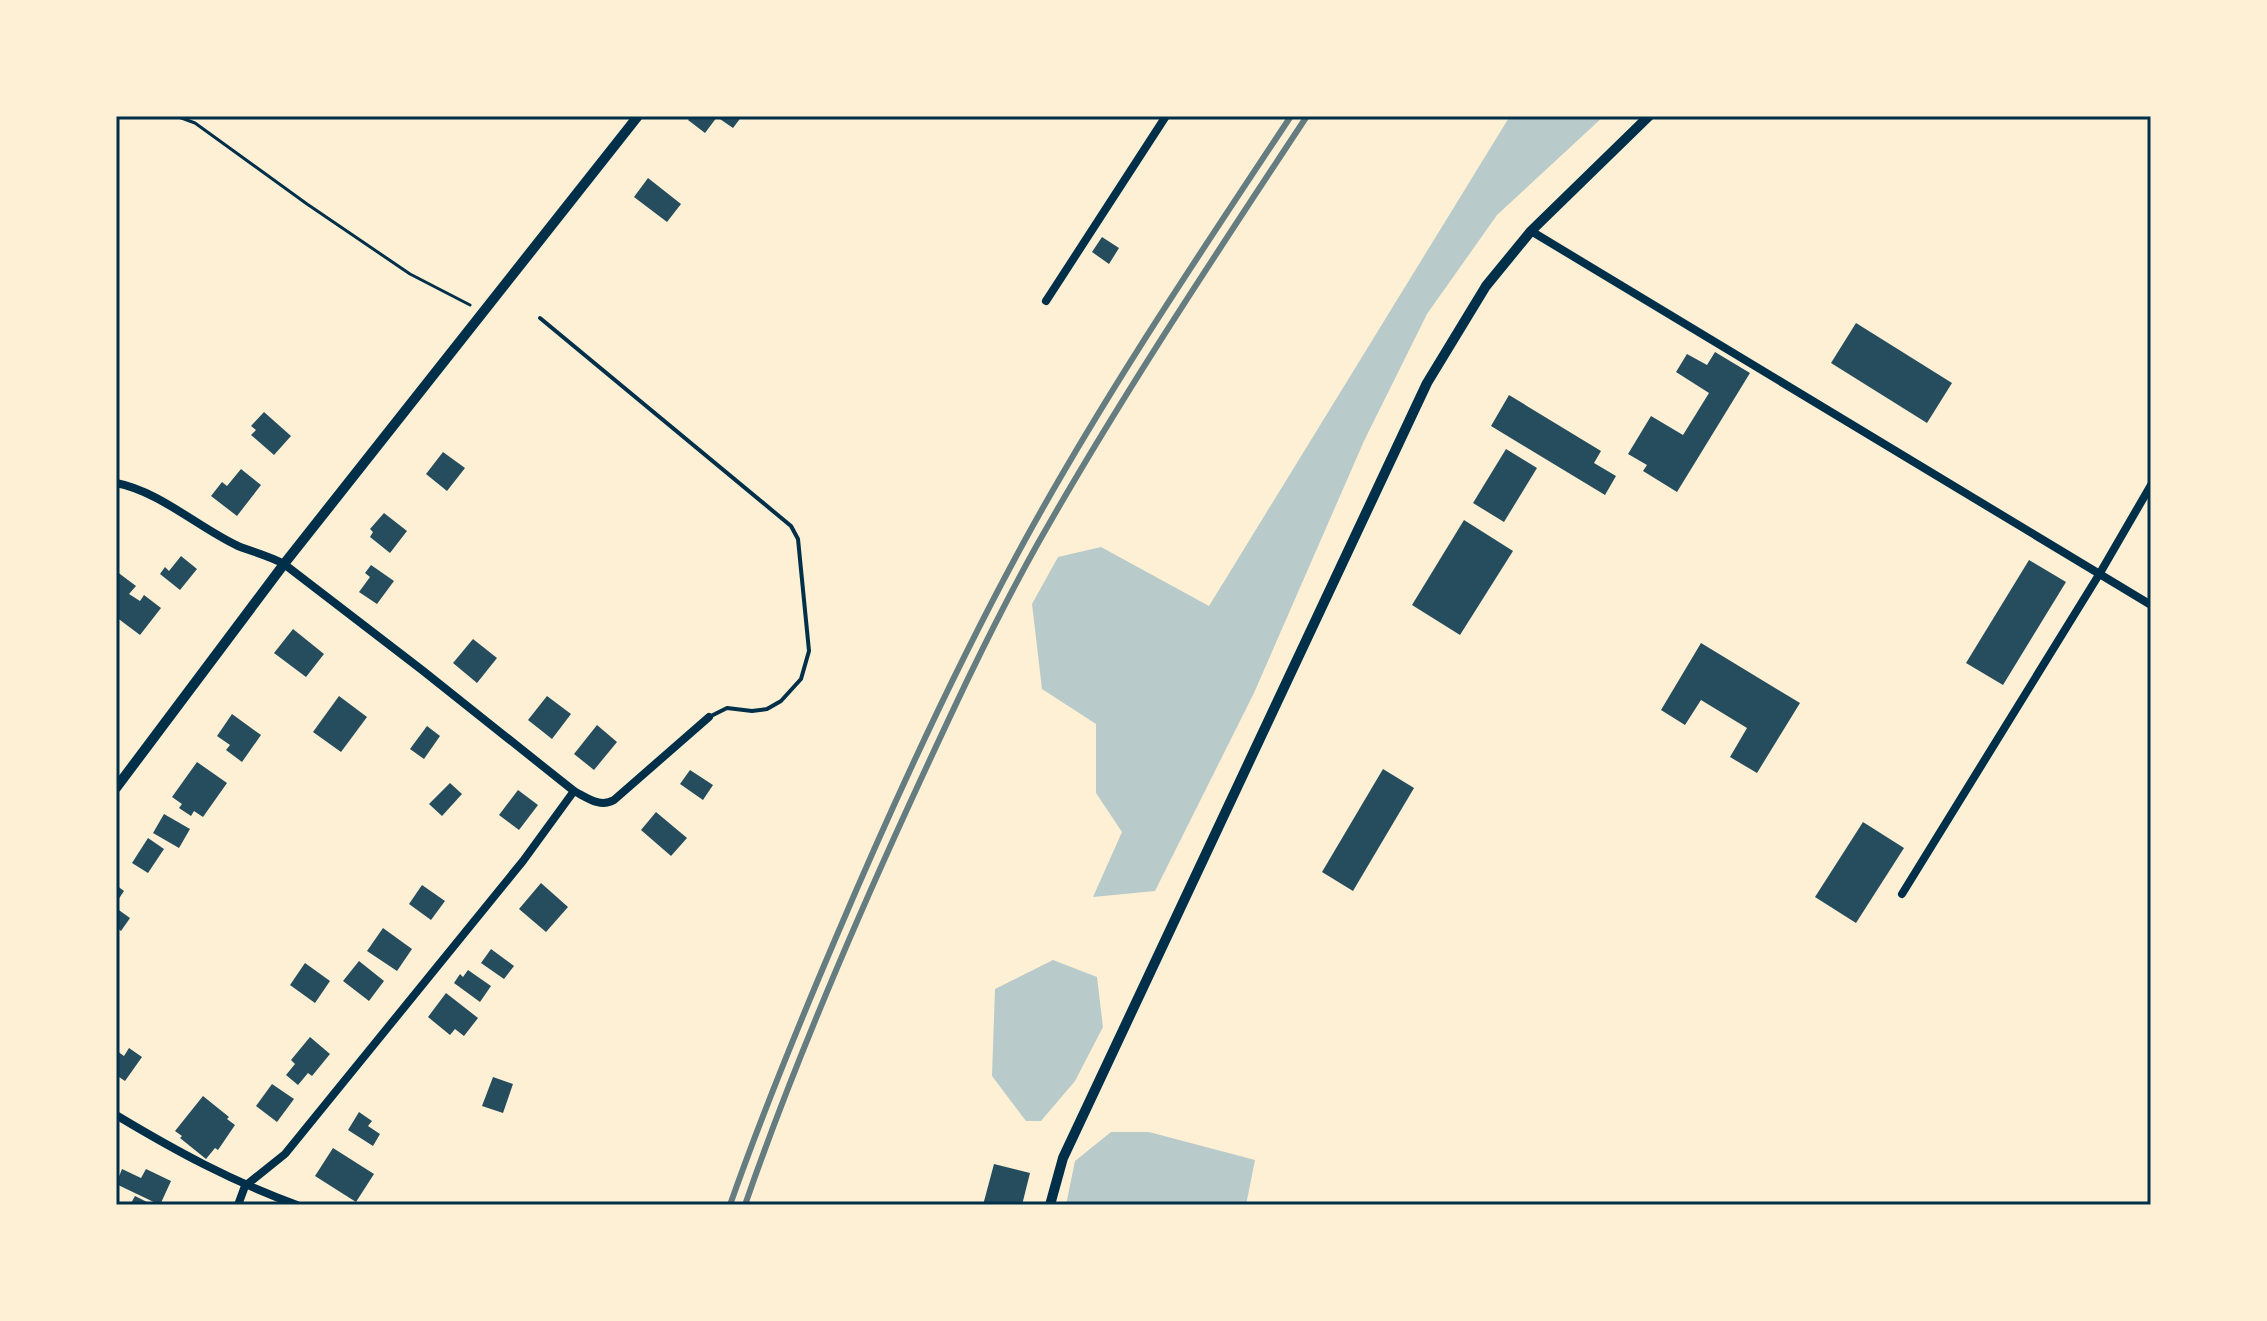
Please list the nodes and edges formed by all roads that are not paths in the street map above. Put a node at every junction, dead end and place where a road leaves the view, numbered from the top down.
1 (638, 116) edge
2 (1166, 116) edge
3 (1649, 116) edge
4 (1531, 231) junction
5 (1046, 301) dead end
6 (540, 318) dead end
7 (116, 483) edge
8 (2151, 485) edge
9 (284, 564) junction
10 (2100, 573) junction
11 (2151, 605) edge
12 (709, 717) joint
13 (116, 788) edge
14 (574, 791) junction
15 (1902, 894) dead end
16 (116, 1115) edge
17 (245, 1186) junction
18 (238, 1205) edge
19 (297, 1205) edge
20 (1050, 1205) edge

1 - 9 street
2 - 5 street
3 - 4 street
4 - 10 street
4 - 20 street
6 - 12 lane
7 - 9 street
8 - 10 street
9 - 13 street
9 - 14 street
10 - 11 street
10 - 15 street
12 - 14 street
14 - 17 street
16 - 17 street
17 - 18 street
17 - 19 street

